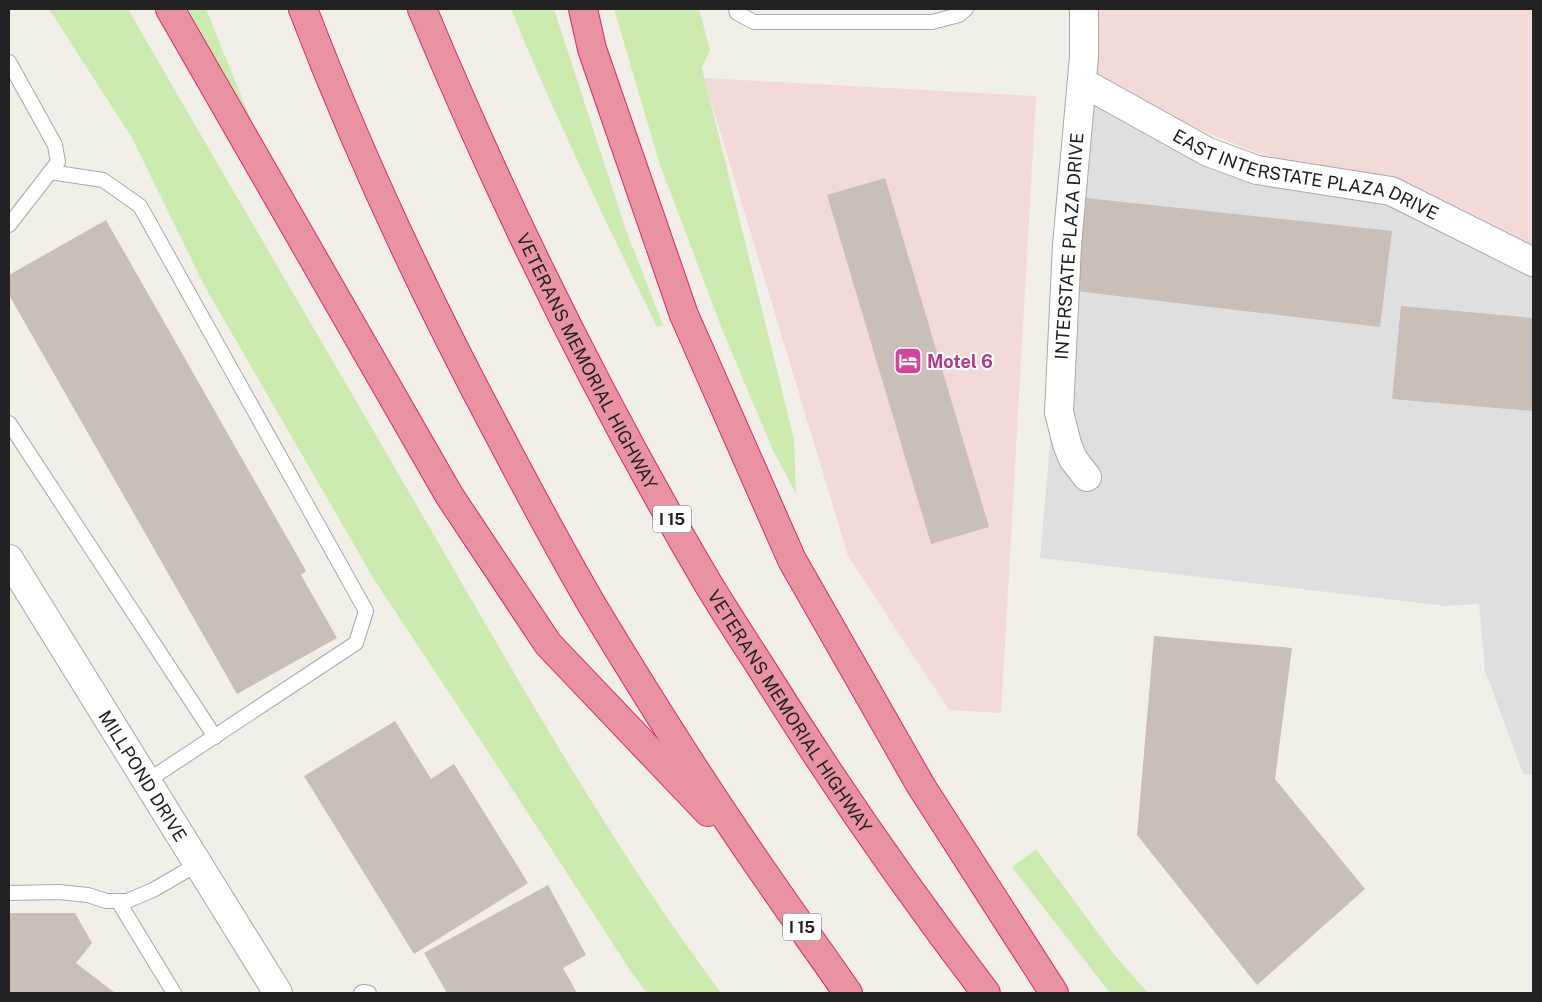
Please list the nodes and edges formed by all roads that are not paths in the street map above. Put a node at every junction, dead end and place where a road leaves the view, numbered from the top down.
1 (170, 9) edge
2 (303, 9) edge
3 (422, 9) edge
4 (583, 9) edge
5 (736, 9) edge
6 (966, 9) edge
7 (1084, 9) edge
8 (9, 62) edge
9 (1082, 82) junction
10 (50, 172) junction
11 (9, 225) edge
12 (1533, 262) edge
13 (9, 423) edge
14 (1087, 477) dead end
15 (9, 559) edge
16 (215, 737) junction
17 (147, 782) junction
18 (756, 861) junction
19 (198, 864) junction
20 (9, 893) edge
21 (118, 901) junction
22 (174, 993) edge
23 (278, 993) edge
24 (361, 993) edge
25 (369, 993) edge
26 (848, 993) edge
27 (986, 993) edge
28 (1054, 993) edge

1 - 18 highway
2 - 18 highway, I 15
3 - 27 highway, VETERANS MEMORIAL HIGHWAY / I 15
4 - 28 highway
5 - 6 lane
7 - 9 street, INTERSTATE PLAZA DRIVE
8 - 10 lane
9 - 12 street, EAST INTERSTATE PLAZA DRIVE
9 - 14 street, INTERSTATE PLAZA DRIVE
10 - 11 lane
10 - 16 lane
13 - 16 lane
15 - 17 street, MILLPOND DRIVE
16 - 17 lane
17 - 19 street, MILLPOND DRIVE
18 - 26 highway, I 15
19 - 21 lane
19 - 23 street, MILLPOND DRIVE
20 - 21 lane
21 - 22 lane
24 - 25 lane

